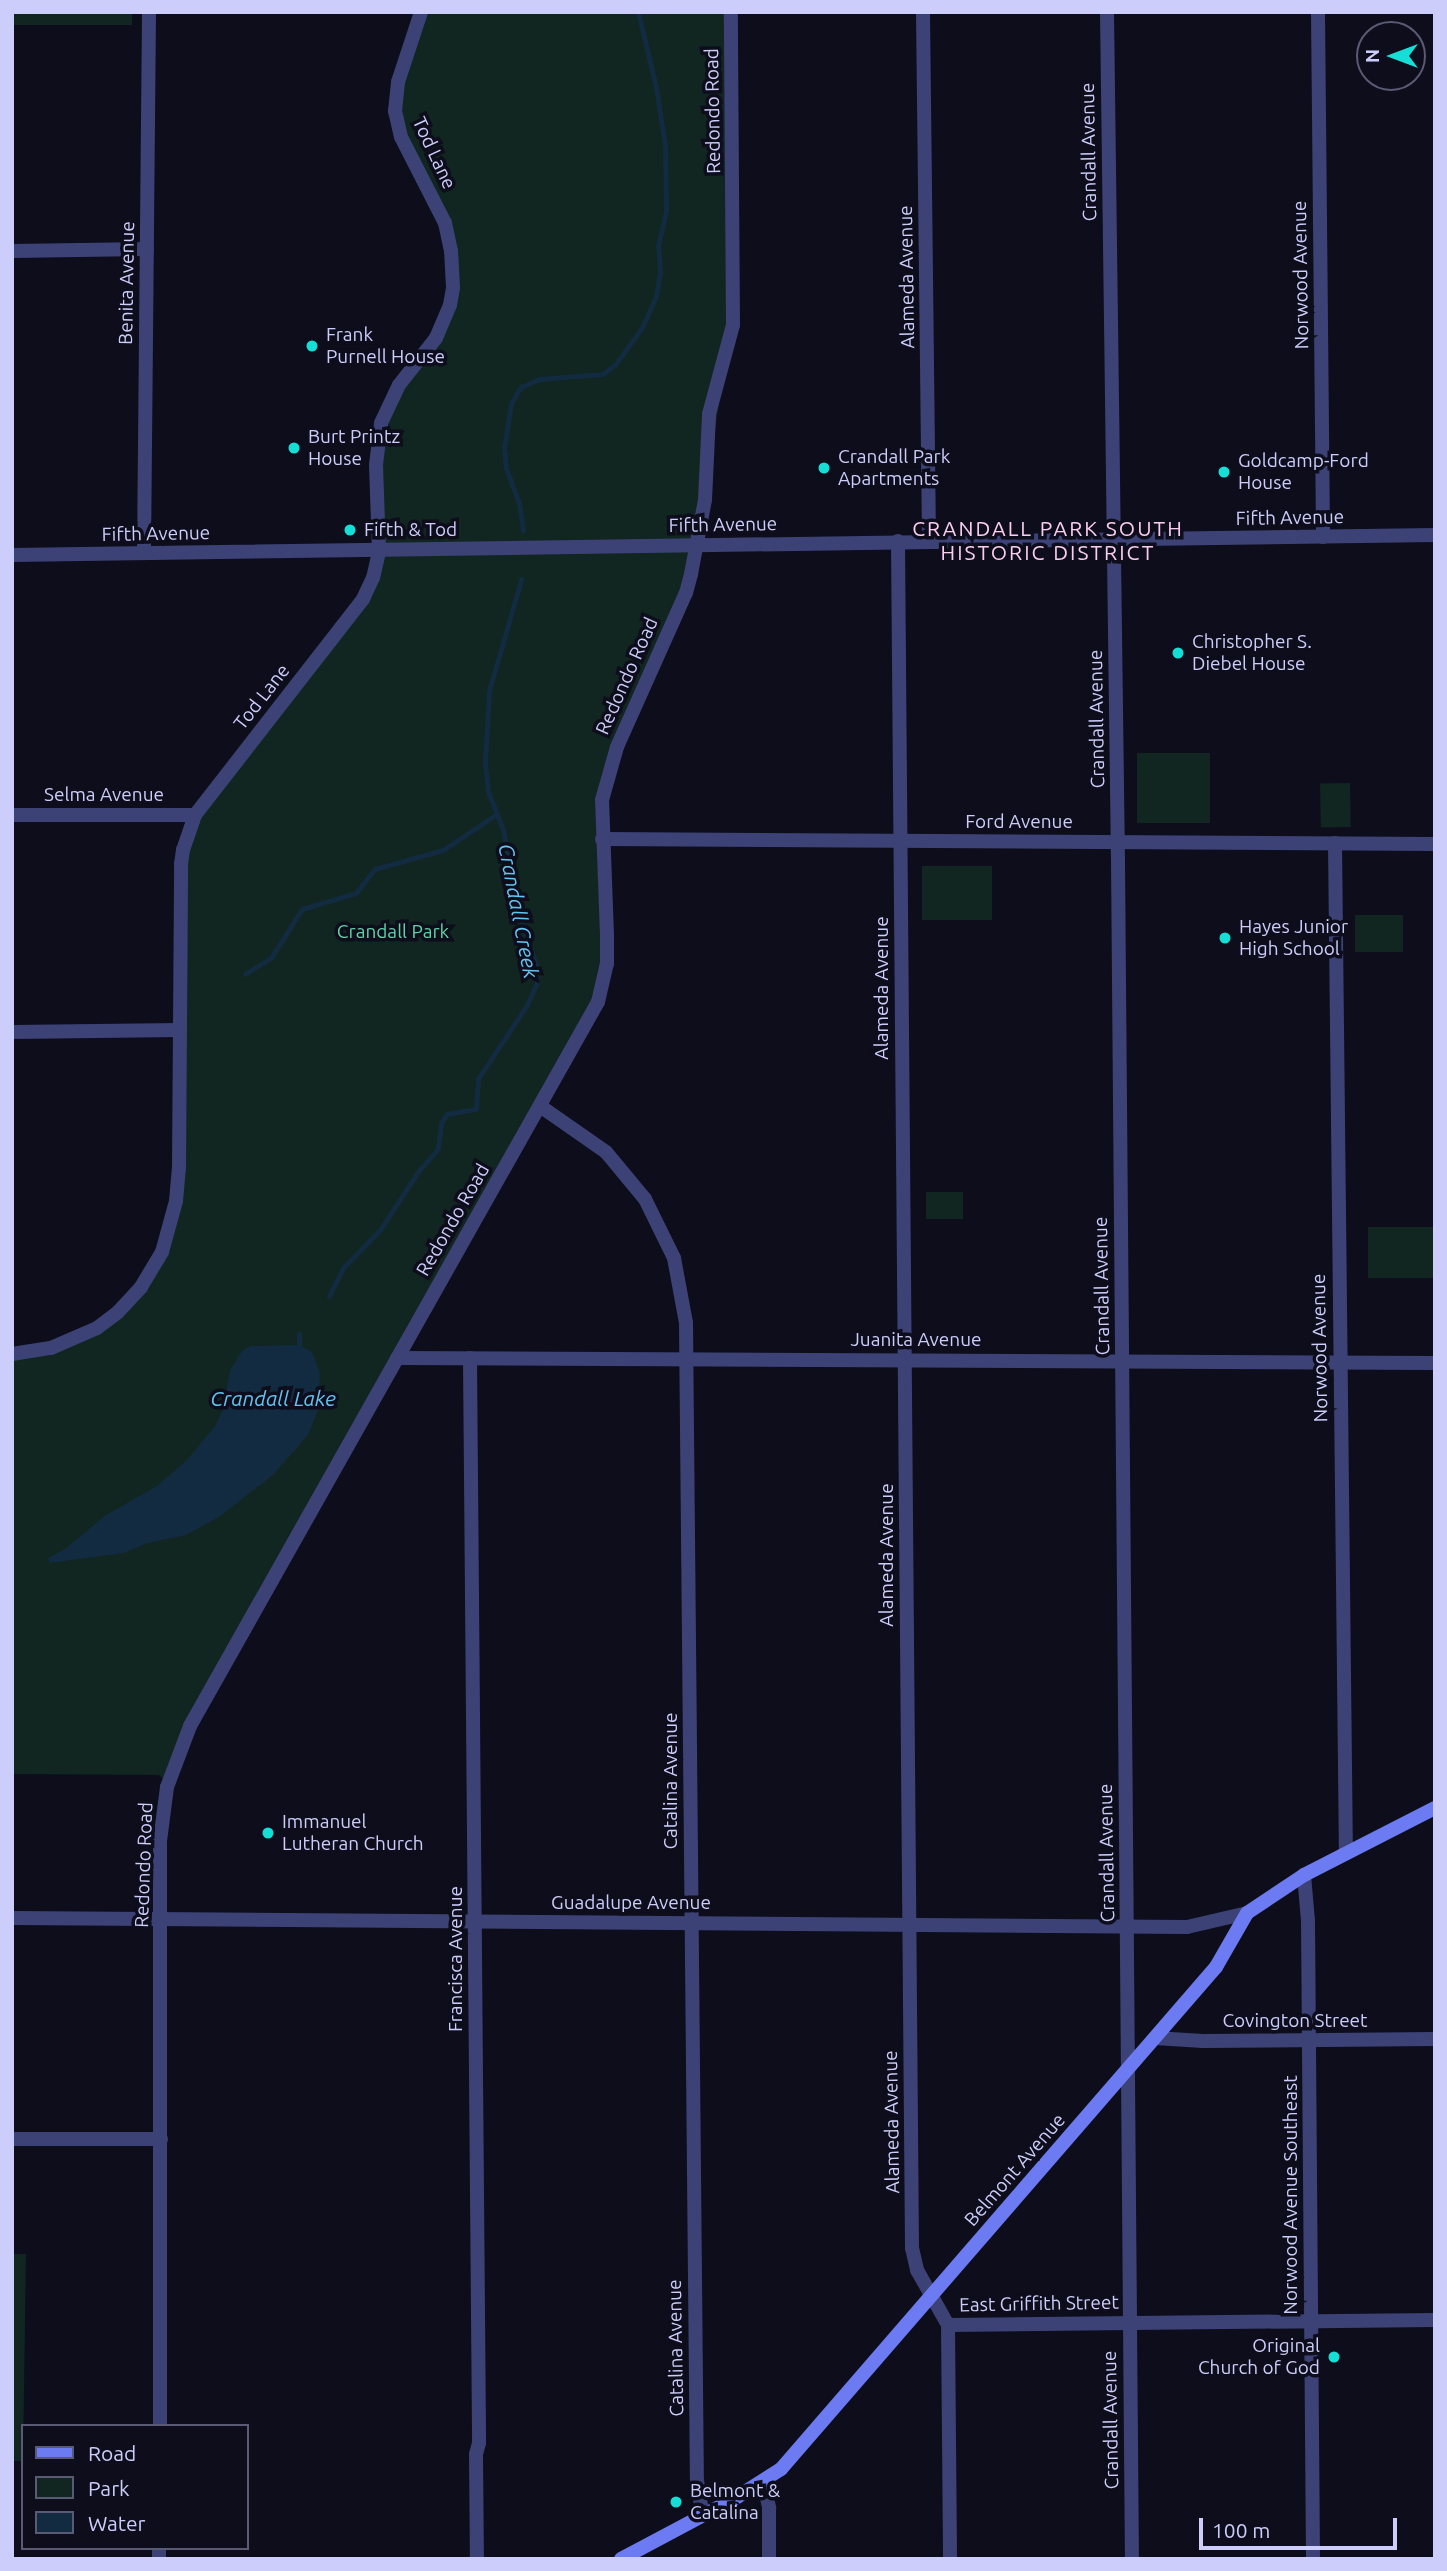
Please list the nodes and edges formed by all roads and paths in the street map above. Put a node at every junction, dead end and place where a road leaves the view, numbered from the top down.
1 (149, 12) edge
2 (421, 12) edge
3 (731, 12) edge
4 (923, 12) edge
5 (1107, 12) edge
6 (1318, 12) edge
7 (147, 249) junction
8 (12, 251) edge
9 (1435, 535) edge
10 (1323, 537) junction
11 (1114, 540) junction
12 (898, 541) junction
13 (929, 541) junction
14 (698, 545) junction
15 (379, 551) junction
16 (144, 553) junction
17 (12, 555) edge
18 (12, 815) edge
19 (195, 815) junction
20 (602, 839) junction
21 (900, 841) junction
22 (1118, 842) junction
23 (1335, 843) junction
24 (1435, 844) edge
25 (180, 1030) junction
26 (12, 1032) edge
27 (540, 1106) junction
28 (12, 1354) edge
29 (397, 1358) junction
30 (470, 1358) junction
31 (687, 1358) junction
32 (905, 1359) junction
33 (1122, 1361) junction
34 (1339, 1363) junction
35 (1435, 1363) edge
36 (1435, 1808) edge
37 (1346, 1853) junction
38 (1304, 1875) junction
39 (1247, 1913) junction
40 (12, 1919) edge
41 (160, 1920) junction
42 (474, 1921) junction
43 (691, 1923) junction
44 (909, 1925) junction
45 (1126, 1926) junction
46 (1156, 2038) junction
47 (1435, 2039) edge
48 (1309, 2040) junction
49 (1126, 2072) junction
50 (12, 2138) edge
51 (161, 2139) junction
52 (929, 2296) junction
53 (1435, 2320) edge
54 (1311, 2321) junction
55 (1129, 2323) junction
56 (948, 2325) junction
57 (160, 2424) edge
58 (762, 2481) junction
59 (702, 2513) junction
60 (477, 2559) edge
61 (621, 2559) edge
62 (769, 2559) edge
63 (950, 2559) edge
64 (1132, 2559) edge
65 (1313, 2559) edge

1 - 7 street, Benita Avenue
2 - 15 street, Tod Lane
3 - 14 street, Redondo Road
4 - 13 street, Alameda Avenue
5 - 11 street, Crandall Avenue
6 - 10 street, Norwood Avenue
7 - 8 street
7 - 16 street, Benita Avenue
9 - 10 street, Fifth Avenue
10 - 11 street, Fifth Avenue
11 - 13 street, Fifth Avenue
11 - 22 street, Crandall Avenue
12 - 13 street, Fifth Avenue
12 - 14 street, Fifth Avenue
12 - 21 street, Alameda Avenue
14 - 15 street, Fifth Avenue
14 - 20 street, Redondo Road
15 - 16 street, Fifth Avenue
15 - 19 street, Tod Lane
16 - 17 street, Fifth Avenue
18 - 19 street, Selma Avenue
19 - 25 street, Tod Lane
20 - 21 street, Ford Avenue
20 - 27 street, Redondo Road
21 - 22 street, Ford Avenue
21 - 32 street, Alameda Avenue
22 - 23 street, Ford Avenue
22 - 33 street, Crandall Avenue
23 - 24 street, Ford Avenue
23 - 34 street, Norwood Avenue
25 - 26 street
25 - 28 street, Tod Lane
27 - 29 street, Redondo Road
27 - 31 street, Catalina Avenue
29 - 30 street, Juanita Avenue
29 - 41 street, Redondo Road
30 - 31 street, Juanita Avenue
30 - 42 street, Francisca Avenue
31 - 32 street, Juanita Avenue
31 - 43 street, Catalina Avenue
32 - 33 street, Juanita Avenue
32 - 44 street, Alameda Avenue
33 - 34 street, Juanita Avenue
33 - 45 street, Crandall Avenue
34 - 35 street, Juanita Avenue
34 - 37 street, Norwood Avenue
36 - 37 main road, Belmont Avenue
37 - 38 main road, Belmont Avenue
38 - 39 main road, Belmont Avenue
38 - 48 street
39 - 45 street, Guadalupe Avenue
39 - 46 main road, Belmont Avenue
40 - 41 street, Guadalupe Avenue
41 - 42 street, Guadalupe Avenue
41 - 51 street, Redondo Road
42 - 43 street, Guadalupe Avenue
42 - 60 street, Francisca Avenue
43 - 44 street, Guadalupe Avenue
43 - 59 street, Catalina Avenue
44 - 45 street, Guadalupe Avenue
44 - 52 street, Alameda Avenue
45 - 49 street, Crandall Avenue
46 - 48 street, Covington Street
46 - 49 main road, Belmont Avenue
47 - 48 street, Covington Street
48 - 54 street, Norwood Avenue Southeast
49 - 52 main road, Belmont Avenue
49 - 55 street, Crandall Avenue
50 - 51 street
51 - 57 street, Redondo Road
52 - 56 street, Alameda Avenue
52 - 58 main road, Belmont Avenue
53 - 54 street, East Griffith Street
54 - 55 street, East Griffith Street
54 - 65 street, Norwood Avenue Southeast
55 - 56 street, East Griffith Street
55 - 64 street, Crandall Avenue
56 - 63 street
58 - 59 main road, Belmont Avenue
58 - 62 street
59 - 61 main road, Belmont Avenue

